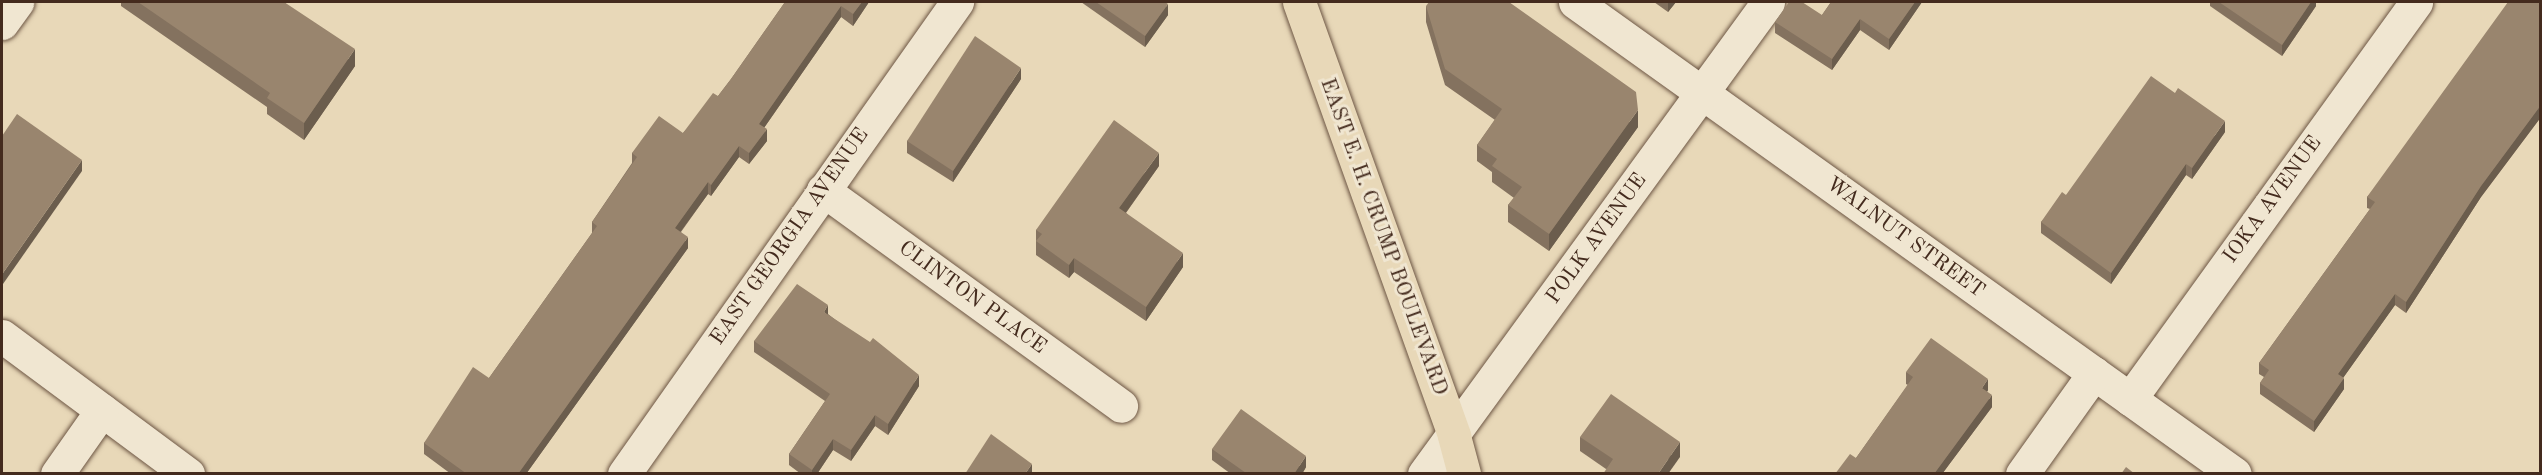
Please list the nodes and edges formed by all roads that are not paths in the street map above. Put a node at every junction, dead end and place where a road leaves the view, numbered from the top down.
1 (17, 2) edge
2 (957, 2) edge
3 (1299, 2) edge
4 (1318, 2) edge
5 (1575, 2) edge
6 (1768, 2) edge
7 (2416, 2) edge
8 (2, 23) edge
9 (1315, 47) junction
10 (1704, 91) junction
11 (823, 190) junction
12 (2, 336) edge
13 (2094, 373) junction
14 (2130, 399) junction
15 (1121, 406) dead end
16 (102, 410) junction
17 (1454, 436) junction
18 (57, 474) edge
19 (188, 474) edge
20 (624, 474) edge
21 (1424, 474) edge
22 (1464, 474) edge
23 (2022, 474) edge
24 (2235, 474) edge

1 - 8 street
2 - 11 street, EAST GEORGIA AVENUE
3 - 9 main road, EAST E. H. CRUMP BOULEVARD
4 - 9 main road
5 - 10 street, WALNUT STREET
6 - 10 street, POLK AVENUE
7 - 14 street, IOKA AVENUE
9 - 17 main road, EAST E. H. CRUMP BOULEVARD
10 - 13 street, WALNUT STREET
10 - 17 street, POLK AVENUE
11 - 15 street, CLINTON PLACE
11 - 20 street, EAST GEORGIA AVENUE
12 - 16 street
13 - 14 street, WALNUT STREET
13 - 23 street
14 - 24 street, WALNUT STREET
16 - 18 street
16 - 19 street
17 - 21 street, POLK AVENUE
17 - 22 main road, EAST E. H. CRUMP BOULEVARD

